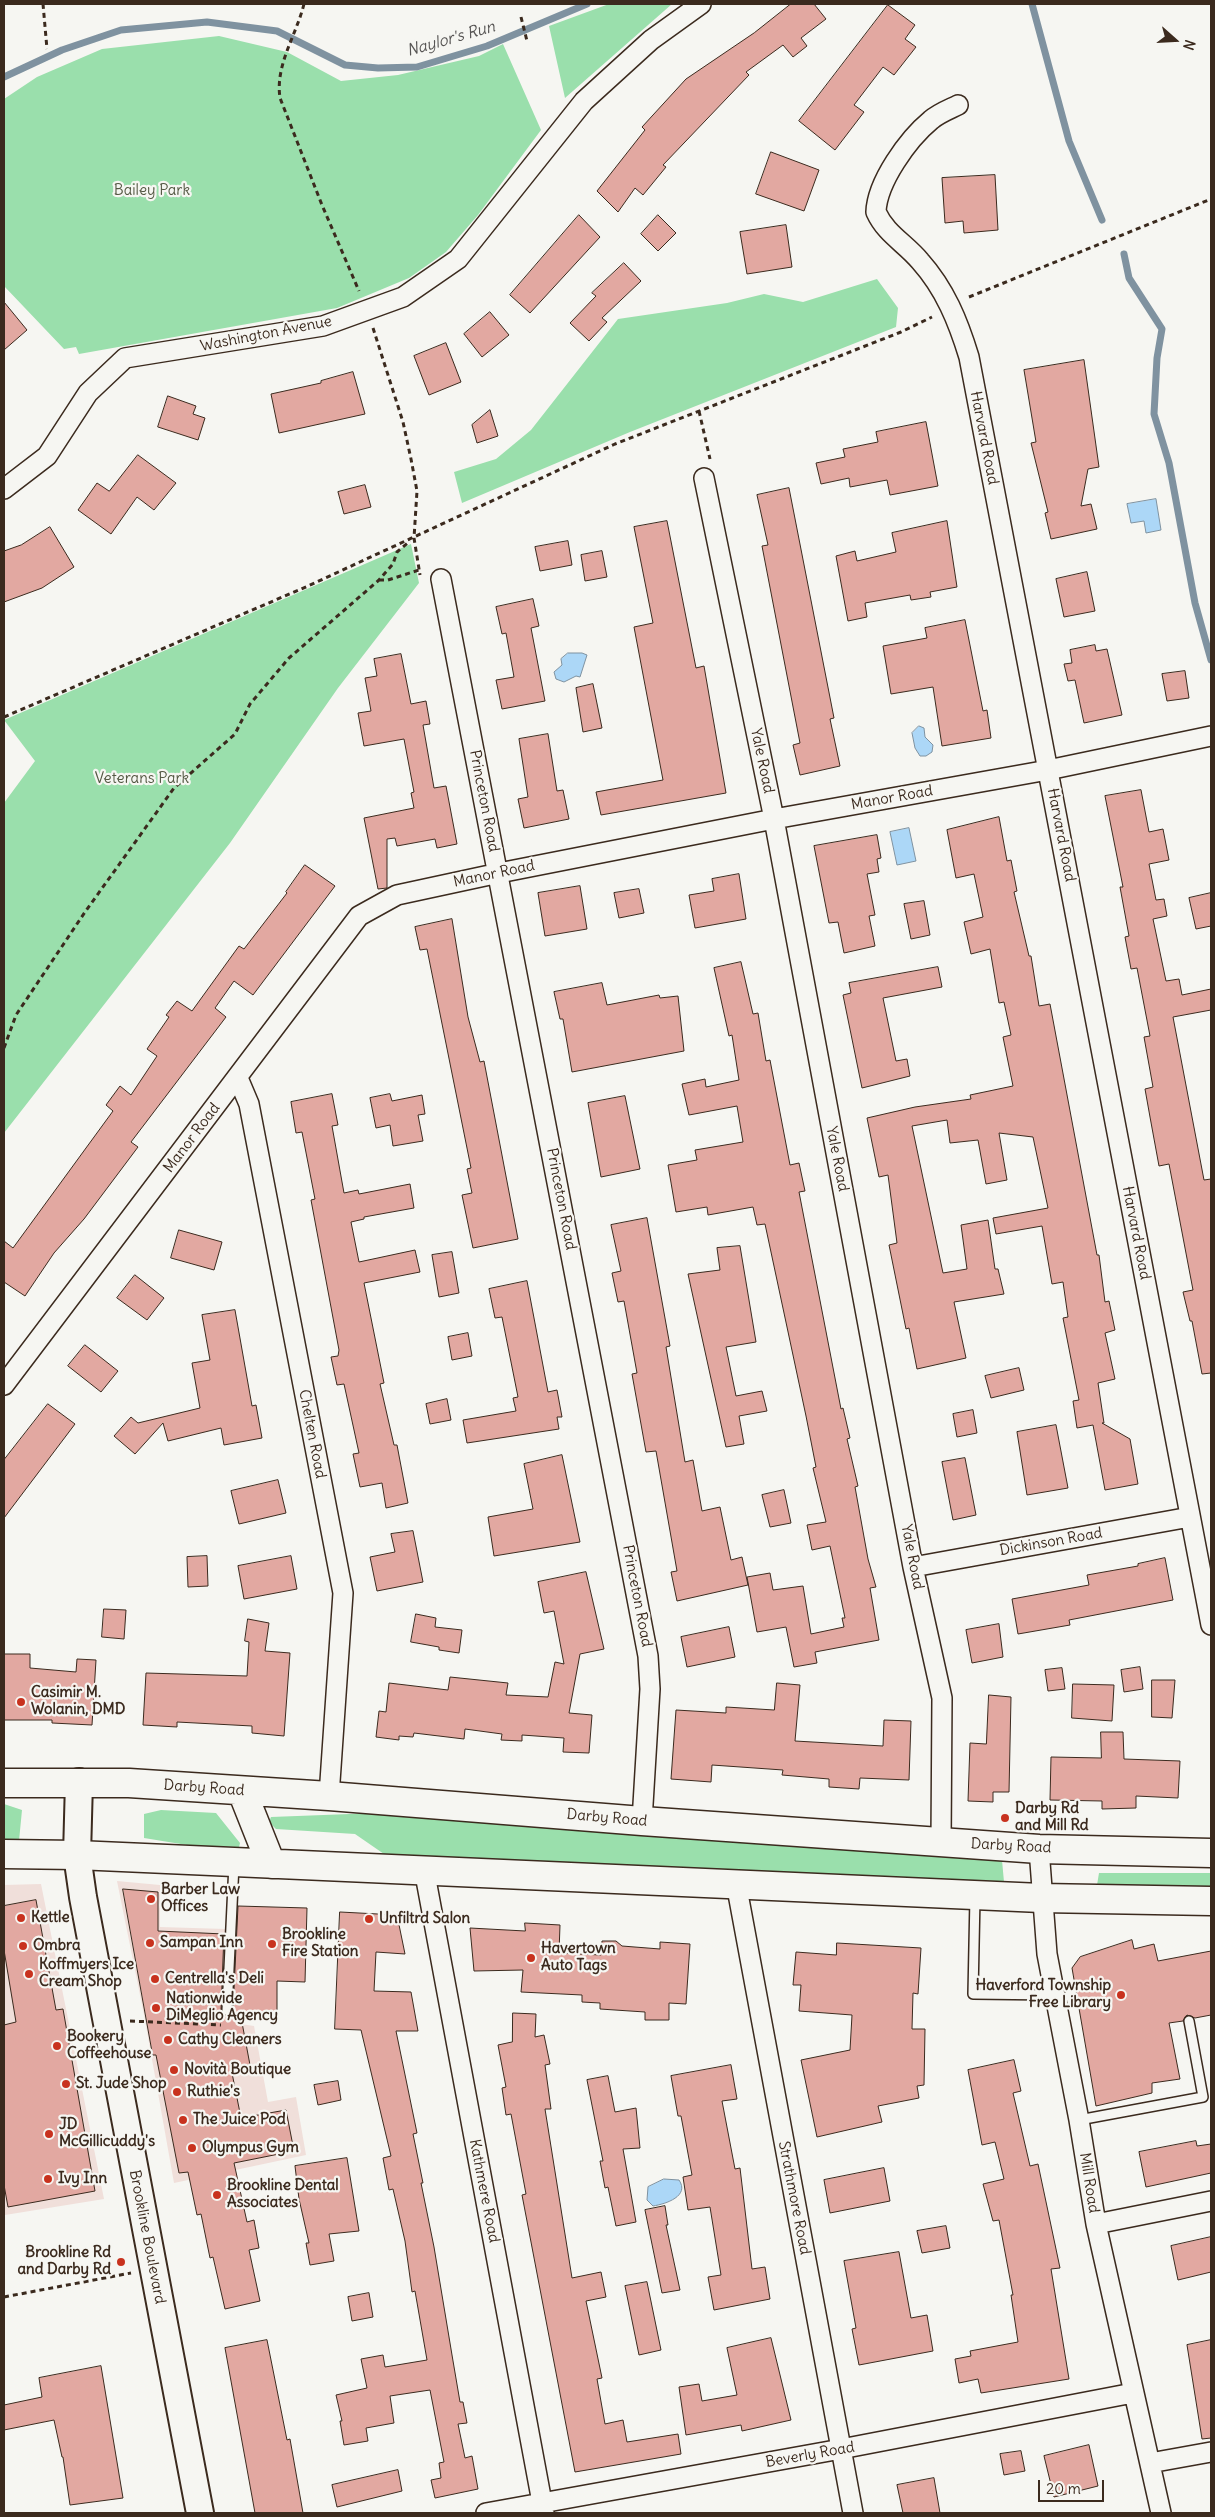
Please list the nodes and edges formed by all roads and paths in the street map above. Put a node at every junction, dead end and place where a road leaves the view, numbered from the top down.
1 (43, 4) edge
2 (304, 4) edge
3 (701, 4) edge
4 (521, 17) dead end
5 (527, 41) dead end
6 (47, 49) dead end
7 (287, 52) dead end
8 (958, 105) dead end
9 (1211, 199) edge
10 (951, 307) junction
11 (699, 411) junction
12 (704, 478) joint
13 (4, 489) edge
14 (414, 538) junction
15 (419, 570) dead end
16 (441, 579) dead end
17 (379, 580) junction
18 (4, 717) edge
19 (1211, 736) edge
20 (1048, 770) junction
21 (774, 819) junction
22 (498, 873) junction
23 (4, 1048) edge
24 (238, 1078) junction
25 (4, 1385) edge
26 (1190, 1518) junction
27 (913, 1567) junction
28 (1211, 1625) edge
29 (79, 1782) junction
30 (4, 1783) edge
31 (242, 1791) junction
32 (329, 1796) junction
33 (642, 1821) junction
34 (941, 1842) junction
35 (1039, 1848) junction
36 (1211, 1853) edge
37 (4, 1854) edge
38 (77, 1855) junction
39 (234, 1861) junction
40 (271, 1864) junction
41 (424, 1870) junction
42 (736, 1883) junction
43 (975, 1894) junction
44 (1041, 1898) junction
45 (1211, 1901) edge
46 (1054, 1995) junction
47 (227, 2010) joint
48 (107, 2021) junction
49 (1189, 2021) dead end
50 (1079, 2120) junction
51 (1211, 2201) edge
52 (1096, 2224) junction
53 (152, 2268) junction
54 (4, 2297) edge
55 (1133, 2392) junction
56 (841, 2449) junction
57 (1211, 2452) edge
58 (1150, 2463) junction
59 (543, 2508) edge
60 (200, 2513) edge
61 (486, 2513) edge
62 (853, 2513) edge
63 (1161, 2513) edge

1 - 6 path
2 - 7 path
3 - 13 street, Washington Avenue
4 - 5 path
8 - 10 street, Harvard Road
9 - 10 path
10 - 11 path
10 - 20 street, Harvard Road
11 - 12 path
11 - 14 path
12 - 21 street, Yale Road
14 - 17 path
14 - 18 path
15 - 17 path
16 - 22 street, Princeton Road
17 - 23 path
19 - 20 street, Manor Road
20 - 21 street, Manor Road
20 - 26 street, Harvard Road
21 - 22 street, Manor Road
21 - 27 street, Yale Road
22 - 24 street, Manor Road
22 - 33 street, Princeton Road
24 - 25 street, Manor Road
24 - 32 street, Chelten Road
26 - 27 street, Dickinson Road
26 - 28 street, Harvard Road
27 - 34 street, Yale Road
29 - 30 main road, Darby Road
29 - 31 main road, Darby Road
29 - 38 street, Brookline Boulevard
31 - 32 main road, Darby Road
31 - 40 main road
32 - 33 main road, Darby Road
33 - 34 main road, Darby Road
34 - 35 main road, Darby Road
35 - 36 main road, Darby Road
35 - 44 street, Mill Road
37 - 38 main road
38 - 39 main road
38 - 48 street, Brookline Boulevard
39 - 40 main road
39 - 47 lane
40 - 41 main road
41 - 42 main road
41 - 59 street, Kathmere Road
42 - 43 main road
42 - 56 street, Strathmore Road
43 - 44 main road
43 - 46 lane
44 - 45 main road
44 - 46 street, Mill Road
46 - 50 street, Mill Road
47 - 48 path
48 - 53 street, Brookline Boulevard
49 - 50 lane
50 - 52 street, Mill Road
51 - 52 street
52 - 55 street, Mill Road
53 - 54 path
53 - 60 street, Brookline Boulevard
55 - 56 street, Beverly Road
55 - 58 street, Mill Road
56 - 59 street, Beverly Road
56 - 62 street, Strathmore Road
57 - 58 street
58 - 63 street, Mill Road
59 - 61 street, Beverly Road

